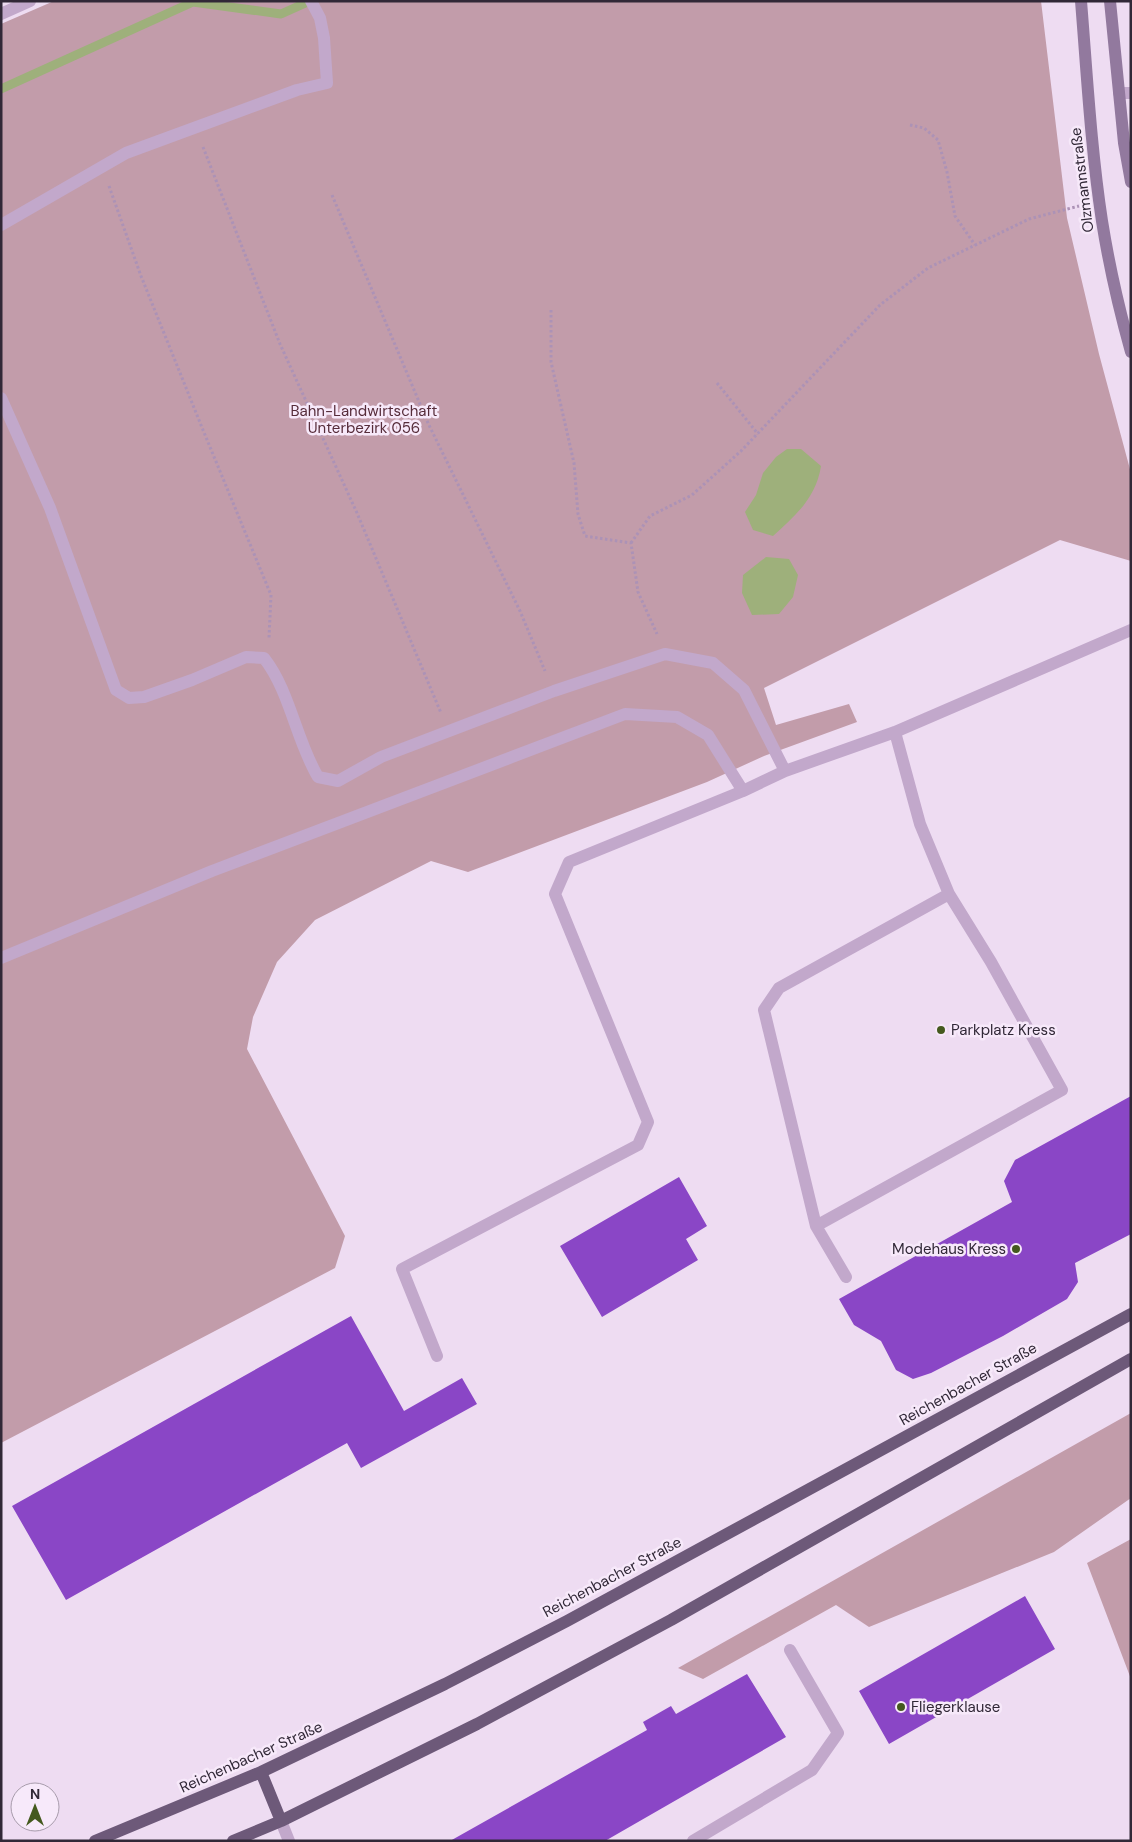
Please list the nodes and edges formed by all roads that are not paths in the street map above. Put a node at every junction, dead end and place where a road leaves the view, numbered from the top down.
1 (30, 1) edge
2 (311, 1) edge
3 (1081, 1) edge
4 (1110, 1) edge
5 (1, 14) edge
6 (1125, 93) edge
7 (1131, 182) edge
8 (1, 225) edge
9 (1131, 352) edge
10 (1, 398) edge
11 (1131, 630) edge
12 (895, 732) junction
13 (785, 771) junction
14 (743, 791) junction
15 (949, 894) junction
16 (1, 958) edge
17 (816, 1226) junction
18 (846, 1277) dead end
19 (1131, 1314) edge
20 (437, 1356) dead end
21 (1131, 1359) edge
22 (790, 1650) dead end
23 (261, 1772) junction
24 (282, 1821) junction
25 (95, 1841) edge
26 (233, 1841) edge
27 (289, 1841) edge
28 (693, 1841) edge

1 - 5 lane
2 - 8 lane
3 - 9 main road, Olzmannstraße
4 - 6 main road
6 - 7 main road
10 - 13 lane
11 - 12 lane
12 - 13 lane
12 - 15 lane
13 - 14 lane
14 - 16 lane
14 - 20 lane
15 - 17 lane
15 - 17 lane
17 - 18 lane
19 - 23 main road, Reichenbacher Straße
21 - 24 main road
22 - 28 lane
23 - 24 main road
23 - 25 main road, Reichenbacher Straße
24 - 26 main road
24 - 27 lane

